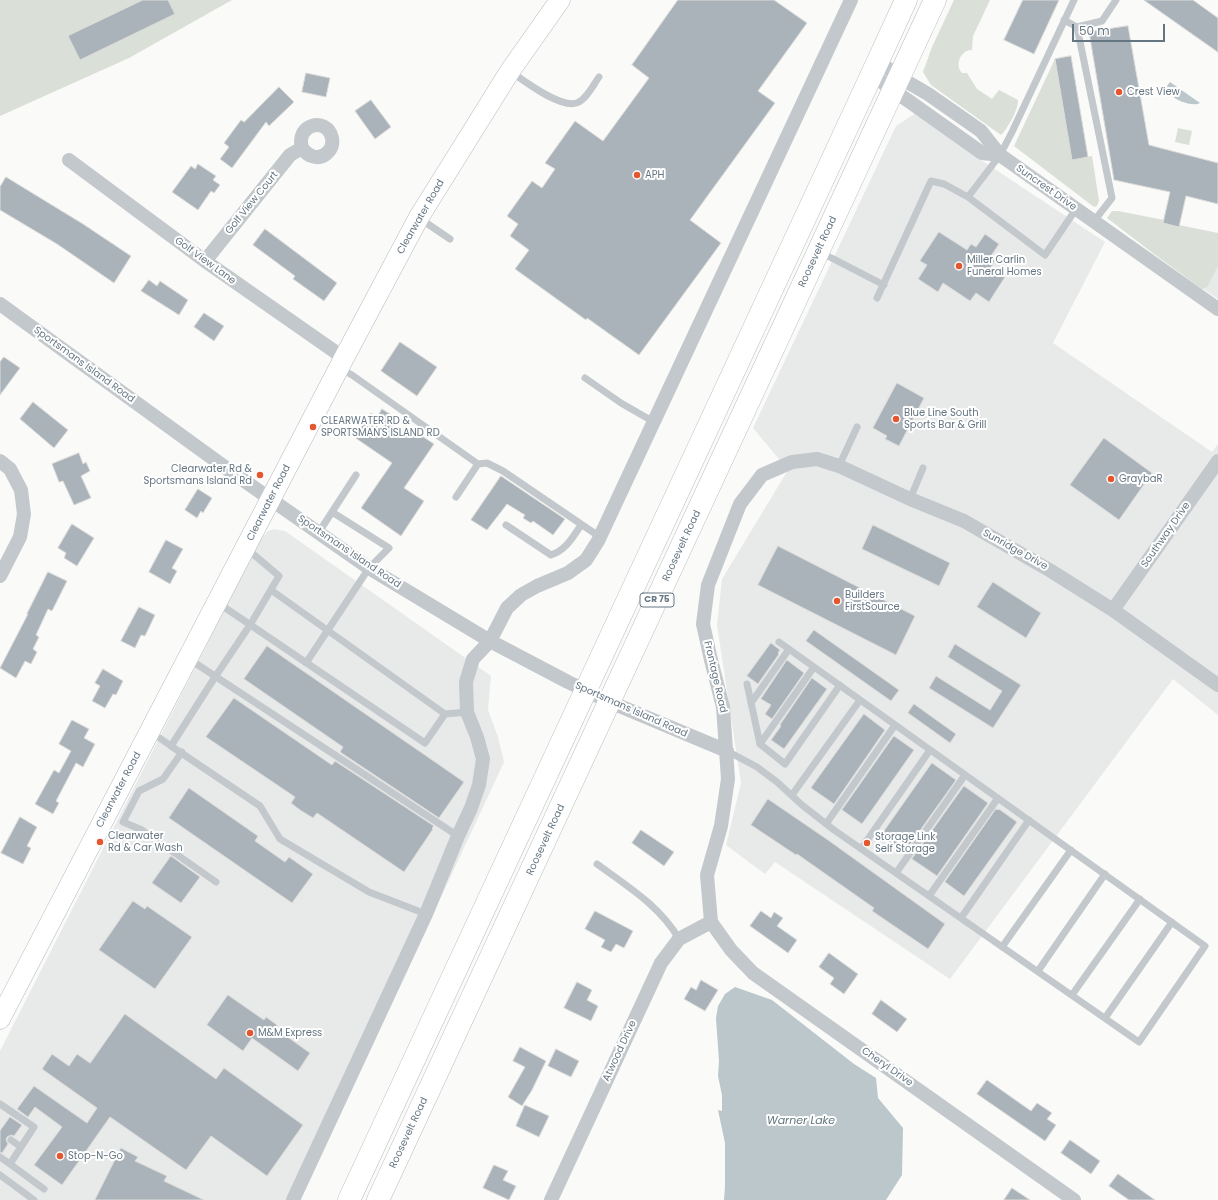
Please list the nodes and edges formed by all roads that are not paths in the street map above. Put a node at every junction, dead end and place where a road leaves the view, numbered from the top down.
1 (560, 0) edge
2 (851, 0) edge
3 (906, 0) edge
4 (935, 0) edge
5 (1074, 0) edge
6 (1116, 0) edge
7 (1064, 20) junction
8 (1077, 27) junction
9 (875, 68) junction
10 (510, 71) junction
11 (599, 77) dead end
12 (896, 84) junction
13 (302, 148) dead end
14 (1000, 155) junction
15 (69, 160) dead end
16 (968, 198) junction
17 (1076, 209) junction
18 (419, 217) junction
19 (1094, 221) junction
20 (450, 239) dead end
21 (819, 251) junction
22 (205, 261) junction
23 (884, 285) junction
24 (877, 298) dead end
25 (0, 304) edge
26 (1218, 309) edge
27 (342, 363) junction
28 (585, 378) dead end
29 (654, 422) junction
30 (857, 427) dead end
31 (1218, 460) edge
32 (0, 461) edge
33 (792, 462) joint
34 (478, 464) junction
35 (839, 466) junction
36 (923, 468) dead end
37 (356, 475) dead end
38 (456, 497) dead end
39 (910, 499) junction
40 (271, 500) junction
41 (332, 512) junction
42 (506, 525) dead end
43 (581, 525) junction
44 (319, 532) junction
45 (600, 537) junction
46 (246, 548) junction
47 (369, 568) junction
48 (0, 576) edge
49 (272, 590) junction
50 (217, 603) junction
51 (1114, 610) junction
52 (250, 625) junction
53 (328, 631) junction
54 (490, 641) junction
55 (779, 642) dead end
56 (789, 649) junction
57 (188, 659) junction
58 (306, 663) junction
59 (814, 667) junction
60 (215, 677) junction
61 (747, 684) dead end
62 (840, 685) junction
63 (1218, 685) edge
64 (585, 691) junction
65 (860, 700) junction
66 (610, 702) junction
67 (751, 703) junction
68 (466, 712) junction
69 (445, 714) junction
70 (895, 725) junction
71 (150, 731) junction
72 (760, 744) junction
73 (171, 746) junction
74 (930, 750) junction
75 (727, 751) junction
76 (182, 752) junction
77 (965, 775) junction
78 (792, 795) junction
79 (998, 798) junction
80 (115, 818) junction
81 (1029, 820) junction
82 (826, 824) junction
83 (458, 836) junction
84 (861, 849) junction
85 (1071, 850) junction
86 (597, 864) dead end
87 (896, 873) junction
88 (1105, 874) junction
89 (216, 882) dead end
90 (929, 896) junction
91 (1140, 899) junction
92 (426, 914) junction
93 (961, 918) junction
94 (711, 922) junction
95 (1172, 922) junction
96 (679, 939) junction
97 (1002, 947) junction
98 (1038, 972) junction
99 (1072, 995) junction
100 (1105, 1018) junction
101 (0, 1019) edge
102 (1, 1106) edge
103 (11, 1140) dead end
104 (21, 1148) junction
105 (0, 1157) edge
106 (10, 1164) junction
107 (0, 1175) edge
108 (44, 1189) dead end
109 (34, 1200) edge
110 (293, 1200) edge
111 (349, 1200) edge
112 (378, 1200) edge
113 (551, 1200) edge
114 (1074, 1200) edge

1 - 10 street, Clearwater Road
2 - 29 street
3 - 9 main road, CR 75
4 - 12 main road, Roosevelt Road / CR 75
5 - 7 lane
6 - 8 lane
7 - 8 lane
7 - 14 lane
8 - 19 lane
9 - 12 street
9 - 64 main road, CR 75
10 - 11 lane
10 - 18 street, Clearwater Road
12 - 14 street
12 - 21 main road, Roosevelt Road / CR 75
13 - 22 street, Golf View Court
14 - 16 lane
14 - 17 street, Suncrest Drive
15 - 22 street, Golf View Lane
16 - 17 lane
16 - 23 lane
17 - 19 street, Suncrest Drive
18 - 20 lane
18 - 27 street, Clearwater Road
19 - 26 street, Suncrest Drive
21 - 23 lane
21 - 66 main road, Roosevelt Road / CR 75
22 - 27 street, Golf View Lane
23 - 24 lane
25 - 40 street, Sportsmans Island Road
27 - 34 lane
27 - 40 street, Clearwater Road
28 - 29 lane
29 - 45 street
30 - 35 lane
31 - 51 street, Southway Drive
32 - 48 street
33 - 35 street, Sunridge Drive
33 - 75 street, Frontage Road
34 - 38 lane
34 - 43 lane
35 - 39 street, Sunridge Drive
36 - 39 lane
37 - 41 lane
39 - 51 street, Sunridge Drive
40 - 44 street, Sportsmans Island Road
40 - 46 street, Clearwater Road
41 - 44 lane
41 - 47 lane
42 - 43 lane
43 - 45 lane
44 - 47 street, Sportsmans Island Road
45 - 54 street
46 - 49 lane
46 - 50 street, Clearwater Road
47 - 53 lane
47 - 54 street, Sportsmans Island Road
49 - 52 lane
49 - 53 lane
50 - 52 lane
50 - 57 street, Clearwater Road
51 - 63 street, Sunridge Drive
52 - 58 lane
52 - 60 lane
53 - 58 lane
53 - 69 lane
54 - 64 street, Sportsmans Island Road
54 - 68 street
55 - 56 lane
56 - 59 lane
56 - 67 lane
57 - 60 lane
57 - 71 street, Clearwater Road
58 - 69 lane
59 - 62 lane
59 - 72 lane
60 - 73 lane
60 - 83 lane
61 - 67 lane
62 - 65 lane
62 - 72 lane
64 - 66 street, Sportsmans Island Road
64 - 111 main road, CR 75
65 - 70 lane
65 - 78 lane
66 - 75 street, Sportsmans Island Road
66 - 112 main road, Roosevelt Road / CR 75
67 - 72 lane
68 - 69 lane
68 - 83 street
70 - 74 lane
70 - 82 lane
71 - 73 lane
71 - 80 street, Clearwater Road
73 - 76 lane
74 - 77 lane
74 - 84 lane
75 - 78 lane
75 - 94 street, Frontage Road
76 - 80 lane
76 - 92 lane
77 - 79 lane
77 - 87 lane
78 - 82 lane
79 - 81 lane
79 - 90 lane
80 - 89 lane
80 - 101 street, Clearwater Road
81 - 85 lane
81 - 93 lane
82 - 84 lane
83 - 92 street
84 - 87 lane
85 - 88 lane
85 - 97 lane
86 - 96 lane
87 - 90 lane
88 - 91 lane
88 - 98 lane
90 - 93 lane
91 - 95 lane
91 - 99 lane
92 - 110 street
93 - 97 lane
94 - 96 street, Atwood Drive
94 - 114 street, Cheryl Drive
95 - 100 lane
95 - 100 lane
96 - 113 street, Atwood Drive
97 - 98 lane
98 - 99 lane
99 - 100 lane
102 - 104 lane
103 - 104 lane
104 - 106 lane
105 - 106 lane
106 - 108 lane
107 - 109 lane

